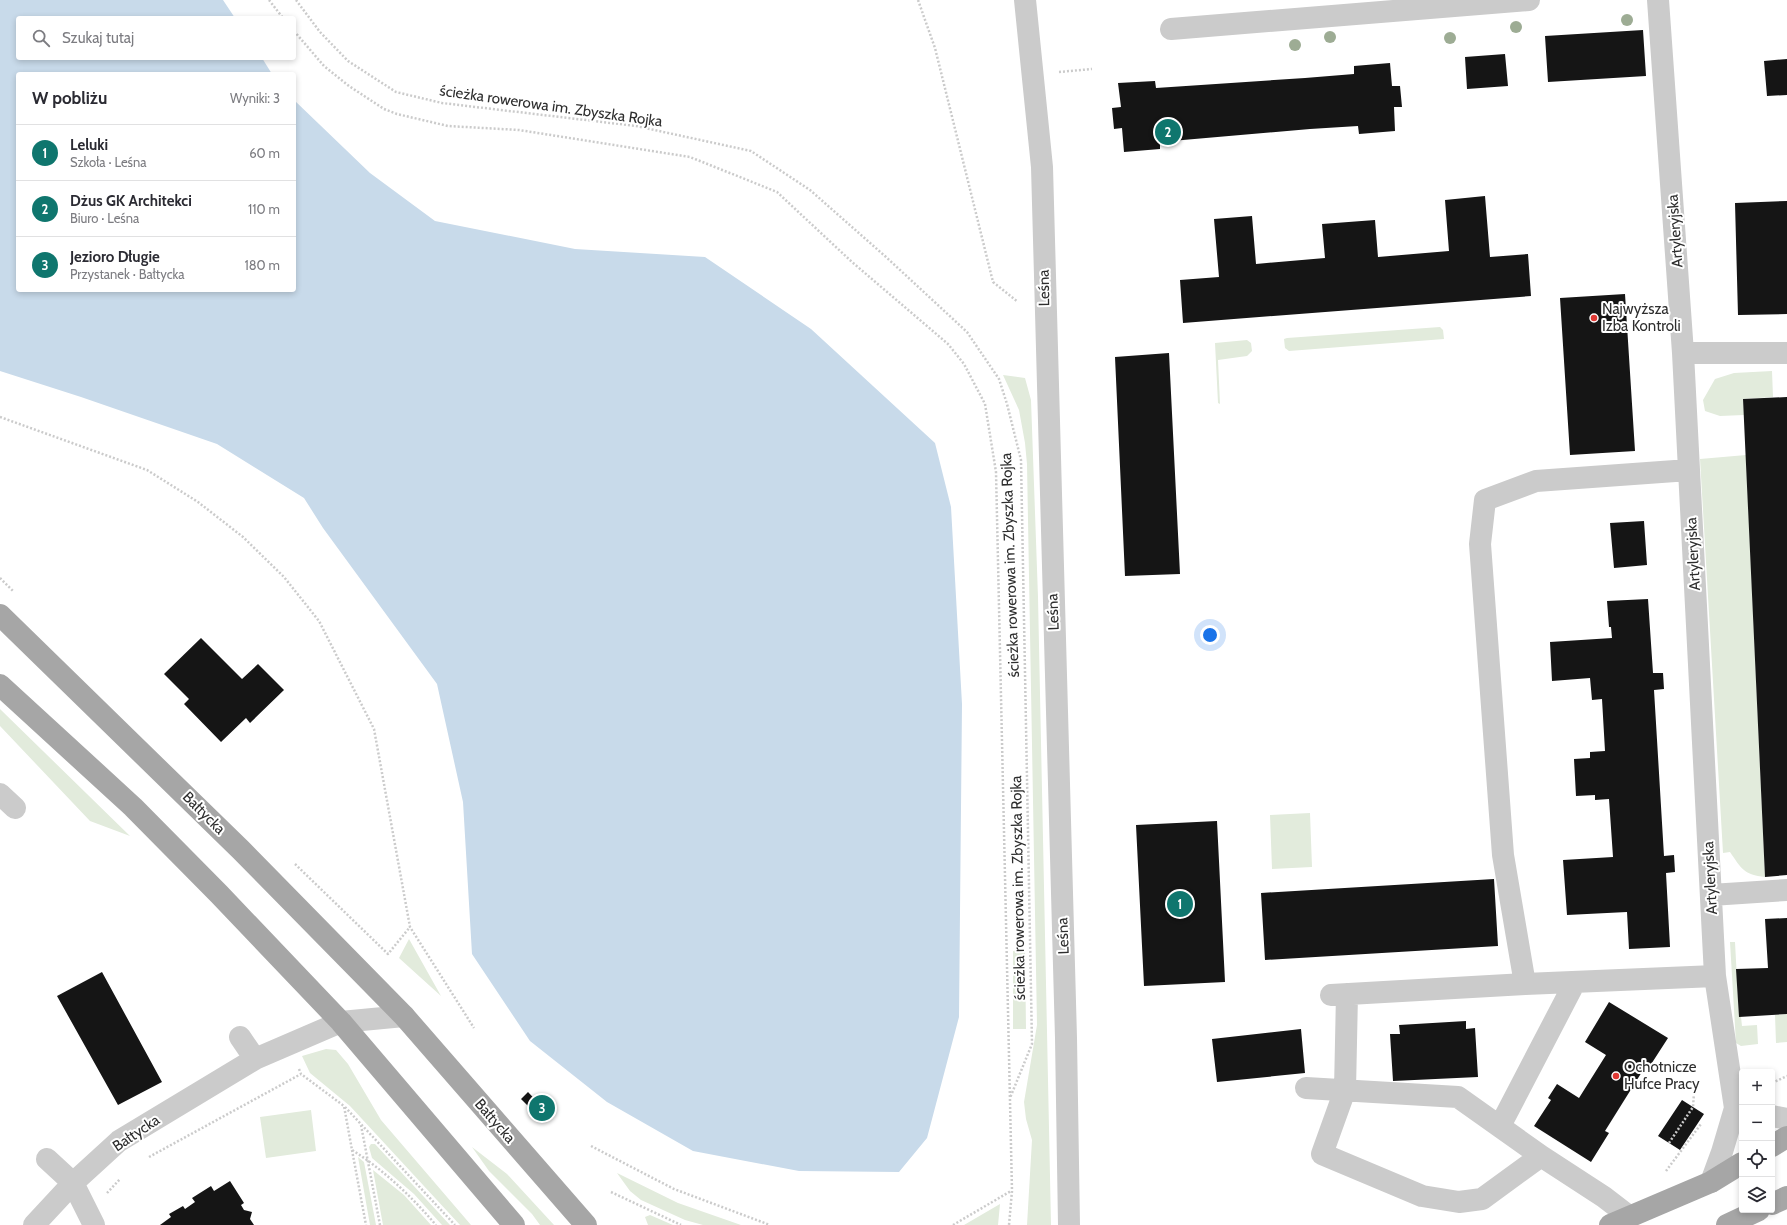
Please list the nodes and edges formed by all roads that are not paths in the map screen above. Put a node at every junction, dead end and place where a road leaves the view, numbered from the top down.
1 (1025, 0) edge
2 (1529, 0) edge
3 (1658, 0) edge
4 (1403, 5) edge
5 (1171, 29) dead end
6 (1682, 353) junction
7 (1787, 353) edge
8 (1689, 470) junction
9 (0, 615) edge
10 (0, 685) edge
11 (1787, 890) edge
12 (1711, 895) junction
13 (1715, 976) junction
14 (1576, 982) junction
15 (1525, 984) junction
16 (404, 1016) junction
17 (341, 1022) junction
18 (240, 1037) dead end
19 (255, 1059) junction
20 (1306, 1088) dead end
21 (1345, 1090) junction
22 (1738, 1108) edge
23 (1775, 1117) edge
24 (1787, 1119) edge
25 (1500, 1126) junction
26 (1787, 1138) edge
27 (1775, 1144) edge
28 (1541, 1156) junction
29 (47, 1159) dead end
30 (1739, 1165) edge
31 (1711, 1182) junction
32 (73, 1183) junction
33 (1787, 1197) edge
34 (1775, 1203) edge
35 (1753, 1213) edge
36 (91, 1219) edge
37 (1620, 1221) edge
38 (34, 1225) edge
39 (513, 1225) edge
40 (586, 1225) edge
41 (1069, 1225) edge
42 (1727, 1225) edge

1 - 41 street, Leśna
2 - 4 street
3 - 6 street, Artyleryjska
4 - 5 street
6 - 7 street
6 - 8 street, Artyleryjska
8 - 12 street, Artyleryjska
8 - 15 street
9 - 16 main road, Bałtycka
10 - 17 main road
11 - 12 street
12 - 13 street, Artyleryjska
13 - 14 street
13 - 22 street, Artyleryjska
14 - 15 street
14 - 25 street
15 - 21 street
16 - 17 street, Bałtycka
16 - 40 main road, Bałtycka
17 - 19 street, Bałtycka
17 - 39 main road
18 - 19 street
19 - 32 street, Bałtycka
20 - 21 street
21 - 25 street
21 - 28 street
22 - 31 street, Artyleryjska
23 - 24 street
25 - 28 street
26 - 27 main road
28 - 37 street
29 - 32 street
30 - 31 main road
31 - 37 main road
32 - 36 street
32 - 38 street, Bałtycka
33 - 34 main road
35 - 42 main road

